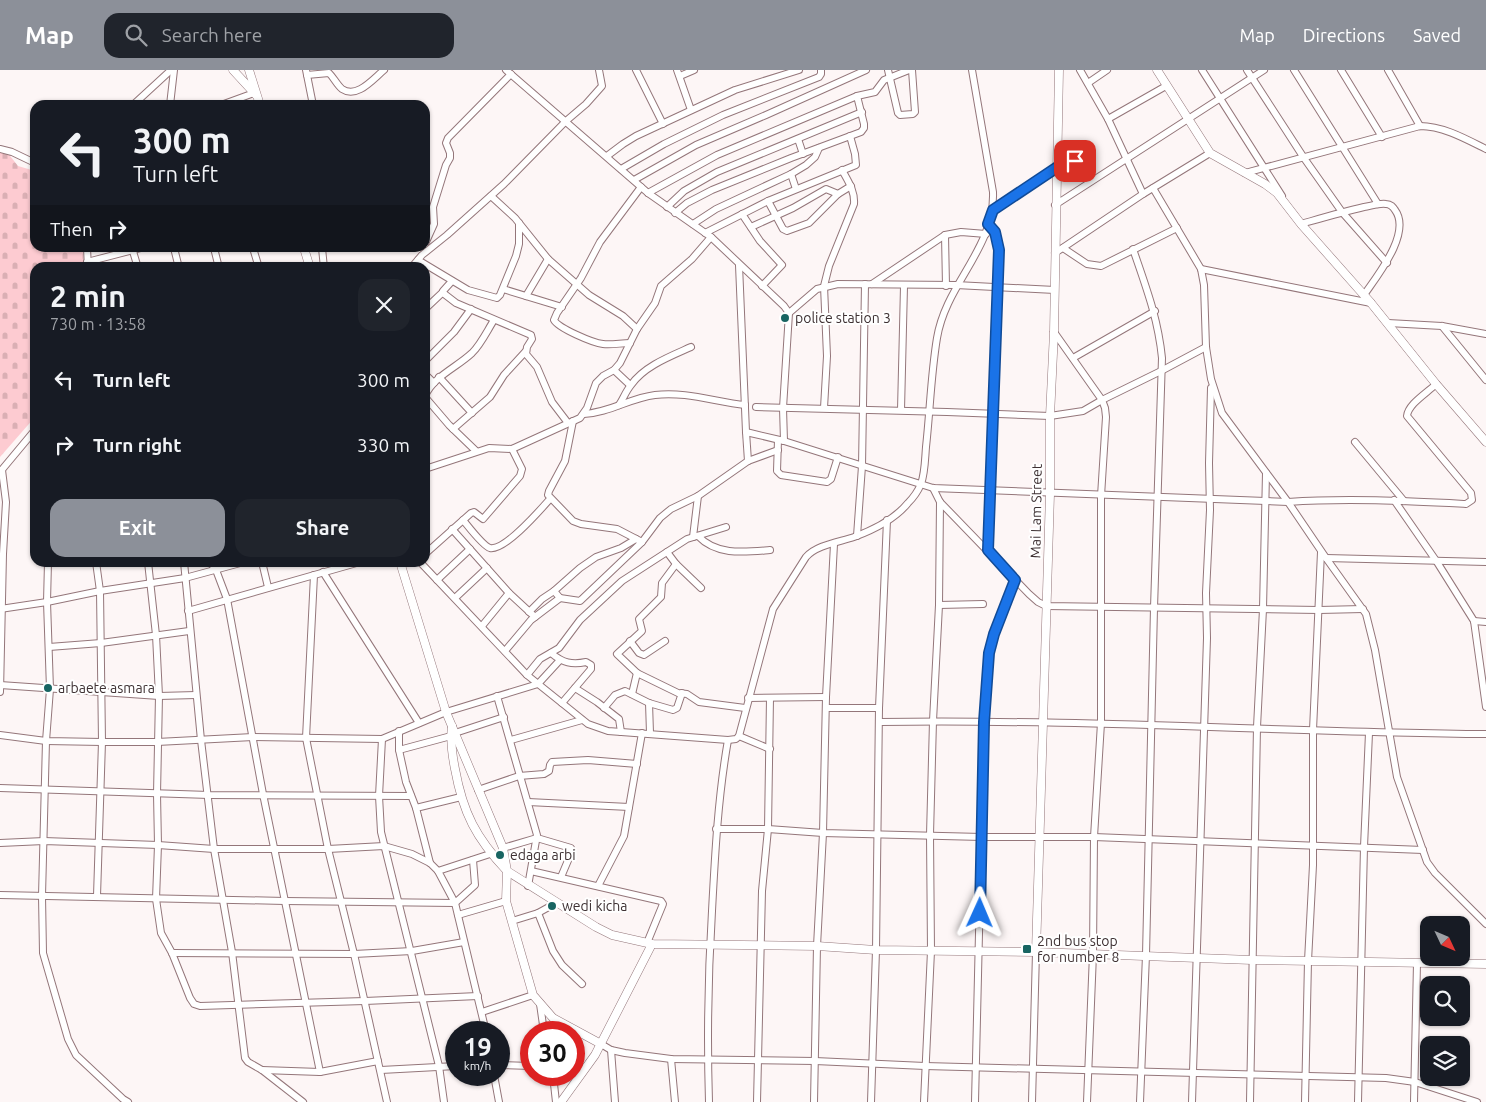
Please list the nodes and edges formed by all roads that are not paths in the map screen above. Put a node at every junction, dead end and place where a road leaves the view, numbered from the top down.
1 (172, 70) edge
2 (232, 70) edge
3 (249, 70) edge
4 (384, 70) edge
5 (599, 70) edge
6 (636, 70) edge
7 (694, 70) edge
8 (799, 70) edge
9 (822, 70) edge
10 (865, 70) edge
11 (910, 70) edge
12 (972, 70) edge
13 (1059, 70) edge
14 (1080, 70) edge
15 (1107, 70) edge
16 (1157, 70) edge
17 (1202, 70) edge
18 (1247, 70) edge
19 (1264, 70) edge
20 (1294, 70) edge
21 (1341, 70) edge
22 (1388, 70) edge
23 (509, 72) edge
24 (306, 73) edge
25 (678, 73) edge
26 (888, 74) edge
27 (1252, 78) junction
28 (1088, 83) junction
29 (1166, 86) junction
30 (857, 96) junction
31 (257, 98) edge
32 (1220, 99) junction
33 (139, 100) edge
34 (170, 100) edge
35 (312, 100) edge
36 (692, 110) junction
37 (862, 112) junction
38 (1188, 118) junction
39 (1108, 119) junction
40 (566, 121) junction
41 (663, 124) junction
42 (1420, 126) junction
43 (850, 136) junction
44 (1382, 137) junction
45 (798, 139) junction
46 (1341, 146) junction
47 (819, 148) junction
48 (0, 149) edge
49 (1486, 149) edge
50 (1210, 153) junction
51 (803, 154) junction
52 (606, 156) junction
53 (1127, 157) junction
54 (1304, 158) junction
55 (30, 161) edge
56 (1264, 167) junction
57 (1056, 168) junction
58 (621, 169) junction
59 (842, 170) junction
60 (1245, 173) junction
61 (790, 174) junction
62 (634, 180) junction
63 (1089, 182) junction
64 (851, 186) junction
65 (641, 187) junction
66 (796, 188) junction
67 (1153, 188) junction
68 (648, 193) junction
69 (838, 194) junction
70 (1143, 194) junction
71 (491, 196) junction
72 (768, 201) junction
73 (1378, 204) junction
74 (1055, 205) junction
75 (1288, 206) junction
76 (667, 207) junction
77 (993, 210) junction
78 (675, 212) junction
79 (1342, 212) junction
80 (742, 214) junction
81 (776, 216) junction
82 (519, 223) junction
83 (693, 224) junction
84 (988, 224) junction
85 (1301, 224) junction
86 (751, 227) junction
87 (1178, 228) junction
88 (430, 233) edge
89 (986, 234) junction
90 (708, 235) junction
91 (945, 235) junction
92 (1063, 248) junction
93 (430, 249) edge
94 (1133, 250) junction
95 (124, 252) edge
96 (422, 252) edge
97 (426, 252) edge
98 (1055, 253) junction
99 (420, 257) junction
100 (548, 259) junction
101 (96, 262) edge
102 (416, 262) edge
103 (427, 262) edge
104 (1387, 263) junction
105 (430, 264) edge
106 (739, 265) junction
107 (1201, 269) junction
108 (452, 281) junction
109 (577, 284) junction
110 (869, 284) junction
111 (762, 286) junction
112 (824, 286) junction
113 (904, 286) junction
114 (946, 286) junction
115 (956, 286) junction
116 (998, 288) junction
117 (503, 289) junction
118 (1055, 290) junction
119 (443, 292) junction
120 (1364, 295) junction
121 (526, 296) junction
122 (1371, 303) junction
123 (430, 304) edge
124 (562, 307) junction
125 (472, 309) junction
126 (1155, 311) junction
127 (789, 313) junction
128 (494, 320) junction
129 (1388, 323) junction
130 (1442, 326) junction
131 (638, 329) junction
132 (1054, 332) junction
133 (1486, 334) edge
134 (630, 343) junction
135 (691, 347) dead end
136 (1206, 347) junction
137 (526, 351) junction
138 (430, 356) edge
139 (1073, 358) junction
140 (614, 370) junction
141 (1162, 371) junction
142 (439, 378) junction
143 (430, 379) edge
144 (1211, 380) junction
145 (1486, 380) edge
146 (434, 383) junction
147 (1436, 384) junction
148 (630, 385) junction
149 (430, 389) edge
150 (1102, 400) junction
151 (430, 403) edge
152 (745, 405) junction
153 (619, 406) junction
154 (756, 407) dead end
155 (783, 408) junction
156 (824, 408) junction
157 (901, 410) junction
158 (862, 411) junction
159 (930, 411) junction
160 (472, 413) junction
161 (994, 413) junction
162 (584, 414) junction
163 (1050, 416) junction
164 (571, 422) junction
165 (453, 429) junction
166 (746, 432) junction
167 (30, 436) edge
168 (781, 440) junction
169 (1356, 442) dead end
170 (1486, 442) edge
171 (512, 449) junction
172 (778, 450) junction
173 (476, 452) junction
174 (838, 457) junction
175 (748, 461) junction
176 (862, 466) junction
177 (430, 467) edge
178 (1, 471) edge
179 (1266, 473) junction
180 (921, 484) junction
181 (934, 488) junction
182 (991, 491) junction
183 (1050, 494) junction
184 (698, 496) junction
185 (1102, 496) junction
186 (1157, 498) junction
187 (550, 499) junction
188 (1210, 500) junction
189 (1394, 500) junction
190 (1404, 501) junction
191 (940, 502) junction
192 (1265, 502) junction
193 (1288, 502) junction
194 (463, 520) junction
195 (887, 520) junction
196 (726, 527) dead end
197 (452, 529) junction
198 (857, 536) junction
199 (696, 537) junction
200 (479, 538) junction
201 (639, 541) junction
202 (834, 544) junction
203 (469, 548) junction
204 (430, 549) edge
205 (770, 550) dead end
206 (988, 550) junction
207 (1321, 551) junction
208 (667, 552) junction
209 (1326, 558) junction
210 (1437, 562) junction
211 (1486, 562) edge
212 (676, 564) junction
213 (48, 567) edge
214 (97, 567) edge
215 (149, 567) edge
216 (184, 567) edge
217 (214, 567) edge
218 (226, 567) edge
219 (263, 567) edge
220 (342, 567) edge
221 (402, 567) edge
222 (425, 567) edge
223 (487, 568) junction
224 (216, 570) junction
225 (612, 571) junction
226 (324, 572) junction
227 (314, 575) junction
228 (185, 578) junction
229 (437, 580) junction
230 (1015, 580) junction
231 (622, 581) junction
232 (151, 584) junction
233 (268, 587) junction
234 (701, 588) dead end
235 (100, 591) junction
236 (554, 591) junction
237 (509, 592) junction
238 (455, 598) junction
239 (560, 598) junction
240 (227, 599) junction
241 (47, 602) junction
242 (983, 604) dead end
243 (939, 605) junction
244 (1046, 606) junction
245 (1101, 607) junction
246 (1206, 607) junction
247 (1154, 608) junction
248 (1, 609) edge
249 (1263, 609) junction
250 (1363, 609) junction
251 (1319, 610) junction
252 (188, 611) junction
253 (529, 612) junction
254 (535, 618) junction
255 (1474, 622) junction
256 (1486, 622) edge
257 (482, 626) junction
258 (189, 631) junction
259 (156, 635) junction
260 (630, 641) junction
261 (665, 641) dead end
262 (101, 643) junction
263 (49, 647) junction
264 (505, 651) junction
265 (551, 654) junction
266 (560, 660) junction
267 (637, 673) junction
268 (527, 675) junction
269 (1485, 681) edge
270 (538, 684) junction
271 (0, 685) edge
272 (575, 688) junction
273 (50, 689) junction
274 (0, 692) edge
275 (101, 693) junction
276 (632, 694) junction
277 (682, 694) junction
278 (196, 695) junction
279 (158, 696) junction
280 (497, 696) junction
281 (826, 697) junction
282 (748, 698) junction
283 (770, 698) junction
284 (649, 703) junction
285 (562, 704) junction
286 (1486, 706) edge
287 (604, 708) junction
288 (745, 708) junction
289 (826, 708) junction
290 (879, 708) junction
291 (446, 712) junction
292 (504, 717) junction
293 (582, 720) junction
294 (880, 722) junction
295 (933, 722) junction
296 (984, 722) junction
297 (419, 723) junction
298 (1043, 723) junction
299 (1101, 723) junction
300 (1152, 724) junction
301 (1204, 727) junction
302 (1257, 727) junction
303 (1313, 730) junction
304 (399, 731) junction
305 (453, 732) junction
306 (621, 732) junction
307 (642, 733) junction
308 (650, 733) junction
309 (1369, 733) junction
310 (1389, 733) junction
311 (0, 734) edge
312 (1486, 734) edge
313 (739, 736) junction
314 (253, 737) junction
315 (306, 738) junction
316 (382, 739) junction
317 (201, 740) junction
318 (511, 740) junction
319 (728, 740) junction
320 (46, 741) junction
321 (102, 742) junction
322 (157, 742) junction
323 (770, 749) junction
324 (399, 750) junction
325 (638, 764) junction
326 (520, 776) junction
327 (0, 788) edge
328 (46, 789) junction
329 (478, 790) junction
330 (102, 792) junction
331 (157, 794) junction
332 (263, 794) junction
333 (209, 795) junction
334 (316, 796) junction
335 (379, 796) junction
336 (411, 796) junction
337 (461, 797) junction
338 (528, 802) junction
339 (629, 806) junction
340 (416, 808) junction
341 (716, 829) junction
342 (768, 829) junction
343 (823, 833) junction
344 (877, 834) junction
345 (930, 835) junction
346 (1040, 836) junction
347 (982, 837) junction
348 (1094, 837) junction
349 (537, 838) junction
350 (44, 841) junction
351 (1148, 841) junction
352 (1199, 842) junction
353 (0, 843) edge
354 (1254, 843) junction
355 (99, 844) junction
356 (158, 845) junction
357 (1313, 845) junction
358 (384, 846) junction
359 (1364, 847) junction
360 (328, 848) junction
361 (503, 848) junction
362 (214, 849) junction
363 (274, 849) junction
364 (1423, 850) junction
365 (490, 854) junction
366 (473, 860) junction
367 (430, 863) junction
368 (531, 870) junction
369 (438, 871) junction
370 (506, 871) junction
371 (561, 877) junction
372 (528, 886) junction
373 (598, 886) junction
374 (0, 895) edge
375 (42, 896) junction
376 (97, 896) junction
377 (156, 899) junction
378 (222, 899) junction
379 (285, 901) junction
380 (341, 901) junction
381 (398, 901) junction
382 (506, 901) junction
383 (455, 903) junction
384 (556, 903) junction
385 (538, 912) junction
386 (458, 915) junction
387 (512, 921) junction
388 (1486, 924) edge
389 (464, 942) junction
390 (649, 943) junction
391 (710, 944) junction
392 (760, 946) junction
393 (816, 946) junction
394 (876, 950) junction
395 (412, 951) junction
396 (931, 951) junction
397 (979, 951) junction
398 (232, 952) junction
399 (1036, 952) junction
400 (172, 953) junction
401 (295, 953) junction
402 (354, 954) junction
403 (1093, 954) junction
404 (1146, 955) junction
405 (1195, 957) junction
406 (1252, 960) junction
407 (1308, 961) junction
408 (1361, 962) junction
409 (1417, 963) junction
410 (1486, 964) edge
411 (582, 984) dead end
412 (534, 995) junction
413 (478, 996) junction
414 (423, 999) junction
415 (365, 1001) junction
416 (306, 1003) junction
417 (239, 1004) junction
418 (540, 1004) junction
419 (482, 1012) junction
420 (484, 1021) edge
421 (542, 1021) edge
422 (601, 1044) junction
423 (612, 1050) junction
424 (671, 1059) junction
425 (707, 1060) junction
426 (758, 1060) junction
427 (378, 1061) junction
428 (815, 1061) junction
429 (872, 1063) junction
430 (439, 1066) junction
431 (445, 1066) edge
432 (925, 1066) junction
433 (975, 1066) junction
434 (1033, 1068) junction
435 (1088, 1069) junction
436 (262, 1070) junction
437 (381, 1070) junction
438 (320, 1072) junction
439 (1141, 1072) junction
440 (1192, 1072) junction
441 (1252, 1074) junction
442 (1305, 1076) junction
443 (1358, 1078) junction
444 (1415, 1082) junction
445 (496, 1086) edge
446 (554, 1086) edge
447 (128, 1102) edge
448 (303, 1102) edge
449 (387, 1102) edge
450 (444, 1102) edge
451 (500, 1102) edge
452 (556, 1102) edge
453 (561, 1102) edge
454 (615, 1102) edge
455 (675, 1102) edge
456 (709, 1102) edge
457 (757, 1102) edge
458 (814, 1102) edge
459 (871, 1102) edge
460 (924, 1102) edge
461 (975, 1102) edge
462 (1032, 1102) edge
463 (1087, 1102) edge
464 (1140, 1102) edge
465 (1192, 1102) edge
466 (1250, 1102) edge
467 (1305, 1102) edge
468 (1358, 1102) edge
469 (1414, 1102) edge
470 (1478, 1102) edge

1 - 33 street
1 - 34 street
2 - 31 street
3 - 31 street
4 - 24 street
5 - 40 street
6 - 41 street
7 - 25 street
8 - 36 street
9 - 58 street
10 - 62 street
11 - 26 street
11 - 26 street
12 - 77 street
13 - 57 street, Mai Lam Street
14 - 28 street
15 - 28 street
16 - 29 street
17 - 32 street
18 - 27 street
19 - 27 street
20 - 46 street
21 - 44 street
22 - 42 street
23 - 40 street
23 - 88 street
24 - 35 street
25 - 36 street
26 - 30 street
27 - 32 street
27 - 54 street
28 - 39 street
29 - 38 street
29 - 39 street
30 - 37 street
30 - 68 street
32 - 38 street
32 - 56 street
36 - 41 street
37 - 43 street
37 - 45 street
38 - 50 street
38 - 53 street
39 - 53 street
40 - 52 street
40 - 71 street
41 - 52 street
42 - 44 street
42 - 49 street
43 - 47 street
43 - 59 street
44 - 46 street
45 - 51 street
45 - 76 street
46 - 54 street
46 - 73 street
47 - 51 street
47 - 61 street
48 - 55 street
50 - 60 street
50 - 67 street
51 - 78 street
52 - 58 street
53 - 63 street
53 - 70 street
54 - 56 street
54 - 79 street
56 - 60 street
56 - 75 street
57 - 63 street
57 - 74 street, Mai Lam Street
57 - 77 street
58 - 62 street
59 - 64 street
59 - 66 street
60 - 75 street
61 - 66 street
61 - 83 street
62 - 65 street
63 - 74 street
64 - 69 street
64 - 112 street
65 - 68 street
65 - 109 street
66 - 72 street
67 - 70 street
67 - 87 street
68 - 76 street
69 - 81 street
69 - 81 street
70 - 92 street
71 - 82 street
71 - 93 street
72 - 80 street
72 - 81 street
73 - 79 street
73 - 104 street
74 - 98 street, Mai Lam Street
75 - 85 street
76 - 78 street
77 - 84 street
78 - 83 street
79 - 85 street
79 - 104 street
80 - 86 street
80 - 90 street
81 - 86 street
82 - 100 street
82 - 117 street
83 - 90 street
84 - 89 street
84 - 116 street
85 - 120 street
86 - 111 street
87 - 94 street
87 - 107 street
89 - 91 street
89 - 115 street
90 - 106 street
90 - 131 street
91 - 110 street
91 - 114 street
92 - 94 street
92 - 98 street
94 - 126 street
95 - 101 street
96 - 99 street
97 - 99 street
98 - 118 street, Mai Lam Street
99 - 102 street
99 - 103 street
100 - 109 street
100 - 121 street
104 - 120 street
105 - 108 street
106 - 111 street
106 - 152 street
107 - 122 street
107 - 136 street
108 - 117 street
108 - 119 street
109 - 124 street
109 - 131 street
110 - 112 street
110 - 113 street
110 - 158 street
111 - 127 street
112 - 127 street
112 - 156 street
113 - 114 street
113 - 157 street
114 - 115 street
115 - 116 street
115 - 159 street
116 - 118 street
116 - 161 street
117 - 121 street
118 - 132 street, Mai Lam Street
119 - 123 street
119 - 125 street
120 - 122 street
121 - 124 street
122 - 129 street
124 - 134 street
125 - 128 street
125 - 138 street
126 - 139 street
126 - 141 street
127 - 155 street
128 - 137 street
128 - 142 street
129 - 130 street
129 - 147 street
130 - 133 street
130 - 145 street
131 - 134 street
132 - 139 street
132 - 163 street, Mai Lam Street
134 - 140 street
135 - 148 street
136 - 141 street
136 - 144 street
137 - 160 street
137 - 164 street
139 - 150 street
140 - 148 street
140 - 162 street
141 - 150 street
141 - 186 street
142 - 146 street
142 - 160 street
143 - 146 street
144 - 179 street
144 - 188 street
146 - 149 street
147 - 170 street
147 - 190 street
148 - 153 street
150 - 163 street
150 - 185 street
151 - 165 street
152 - 153 street
152 - 166 street
153 - 162 street
154 - 155 street
155 - 156 street
155 - 168 street
156 - 158 street
157 - 158 street
157 - 159 street
158 - 176 street
159 - 161 street
159 - 180 street
160 - 165 street
161 - 163 street
161 - 182 street
162 - 164 street
163 - 183 street, Mai Lam Street
164 - 171 street
164 - 187 street
165 - 173 street
166 - 168 street
166 - 175 street
167 - 178 street
168 - 172 street
168 - 174 street
169 - 190 street
171 - 173 street
171 - 194 street
172 - 174 street
172 - 175 street
173 - 177 street
174 - 176 street
175 - 184 street
176 - 180 street
176 - 198 street
178 - 248 street
179 - 192 street
179 - 193 street
180 - 181 street
180 - 195 street
181 - 182 street
181 - 191 street
182 - 183 street
182 - 206 street
183 - 185 street
183 - 244 street, Mai Lam Street
184 - 199 street
184 - 201 street
185 - 186 street
185 - 245 street
186 - 188 street
186 - 247 street
187 - 200 street
187 - 201 street
188 - 192 street
188 - 246 street
189 - 190 street
189 - 193 street
189 - 210 street
191 - 206 street
191 - 243 street
192 - 193 street
192 - 249 street
193 - 207 street
194 - 197 street
194 - 200 street
195 - 198 street
195 - 290 street
196 - 199 street
197 - 203 street
197 - 204 street
198 - 202 street
199 - 205 street
199 - 208 street
200 - 203 street
201 - 225 street
201 - 236 street
202 - 281 street
202 - 282 street
203 - 223 street
203 - 229 street
206 - 230 street
207 - 209 street
207 - 251 street
208 - 212 street
208 - 231 street
209 - 210 street
209 - 250 street
210 - 211 street
210 - 255 street
212 - 234 street
212 - 260 street
213 - 241 street
214 - 235 street
215 - 232 street
216 - 228 street
217 - 224 street
218 - 224 street
219 - 233 street
220 - 226 street
221 - 291 street
222 - 229 street
223 - 237 street
223 - 238 street
224 - 228 street
224 - 240 street
225 - 231 street
225 - 239 street
226 - 227 street
226 - 297 street
227 - 233 street
227 - 315 street
228 - 232 street
228 - 252 street
229 - 238 street
230 - 244 street
230 - 296 street
231 - 265 street
232 - 235 street
232 - 259 street
233 - 240 street
235 - 241 street
235 - 262 street
236 - 239 street
236 - 253 street
237 - 253 street
237 - 257 street
238 - 257 street
239 - 254 street
240 - 252 street
240 - 314 street
241 - 248 street
241 - 263 street
242 - 243 street
243 - 295 street
244 - 245 street
244 - 298 street, Mai Lam Street
245 - 247 street
245 - 299 street
246 - 247 street
246 - 249 street
246 - 301 street
247 - 300 street
248 - 271 street
249 - 251 street
249 - 302 street
250 - 251 street
250 - 310 street
251 - 303 street
252 - 258 street
253 - 254 street
254 - 264 street
255 - 256 street
255 - 269 street
257 - 264 street
258 - 259 street
258 - 278 street
259 - 262 street
259 - 279 street
260 - 261 street
260 - 267 street
262 - 263 street
262 - 275 street
263 - 273 street
264 - 268 street
265 - 266 street
265 - 268 street
266 - 270 street
266 - 272 street
267 - 276 street
267 - 277 street
268 - 270 street
269 - 286 street
270 - 280 street
270 - 285 street
271 - 273 street
271 - 274 street
272 - 285 street
272 - 287 street
273 - 275 street
273 - 320 street
275 - 279 street
275 - 321 street
276 - 284 street
276 - 287 street
277 - 284 street
277 - 288 street
278 - 279 street
278 - 317 street
279 - 322 street
280 - 291 street
280 - 292 street
281 - 283 street
281 - 289 street
282 - 283 street
282 - 288 street
283 - 323 street
284 - 308 street
285 - 293 street
287 - 306 street
288 - 313 street
289 - 290 street
289 - 343 street
290 - 294 street
291 - 297 street
291 - 305 street
292 - 305 street
292 - 318 street
293 - 306 street
293 - 318 street
294 - 295 street
294 - 344 street
295 - 296 street
295 - 345 street
296 - 298 street
296 - 347 street
297 - 304 street
298 - 299 street
298 - 346 street, Mai Lam Street
299 - 300 street
299 - 348 street
300 - 301 street
300 - 351 street
301 - 302 street
301 - 352 street
302 - 303 street
302 - 354 street
303 - 309 street
303 - 357 street
304 - 316 street
304 - 324 street
305 - 324 street
305 - 329 street
305 - 337 street
306 - 307 street
307 - 308 street
307 - 325 street
308 - 319 street
309 - 310 street
309 - 359 street
310 - 312 street
310 - 364 street
311 - 320 street
313 - 319 street
313 - 323 street
314 - 315 street
314 - 317 street
314 - 332 street
315 - 316 street
315 - 334 street
316 - 335 street
317 - 322 street
317 - 333 street
318 - 326 street
319 - 341 street
320 - 321 street
320 - 328 street
321 - 322 street
321 - 330 street
322 - 331 street
323 - 342 street
324 - 336 street
325 - 326 street
325 - 339 street
326 - 329 street
326 - 338 street
327 - 328 street
328 - 330 street
328 - 350 street
329 - 361 street
330 - 331 street
330 - 355 street
331 - 333 street
331 - 356 street
332 - 333 street
332 - 334 street
332 - 363 street
333 - 362 street
334 - 335 street
334 - 360 street
335 - 336 street
335 - 358 street
336 - 340 street
337 - 340 street
337 - 365 street
338 - 339 street
338 - 349 street
339 - 373 street
340 - 367 street
341 - 342 street
341 - 391 street
342 - 343 street
342 - 392 street
343 - 344 street
343 - 393 street
344 - 345 street
344 - 394 street
345 - 347 street
345 - 396 street
346 - 347 street
346 - 348 street
346 - 399 street, Mai Lam Street
347 - 397 street
348 - 351 street
348 - 403 street
349 - 361 street
349 - 368 street
349 - 371 street
350 - 353 street
350 - 355 street
350 - 375 street
351 - 352 street
351 - 404 street
352 - 354 street
352 - 405 street
354 - 357 street
354 - 406 street
355 - 356 street
355 - 376 street
356 - 362 street
356 - 377 street
357 - 359 street
357 - 407 street
358 - 360 street
358 - 367 street
358 - 381 street
359 - 364 street
359 - 408 street
360 - 363 street
360 - 380 street
361 - 370 street
362 - 363 street
362 - 378 street
363 - 379 street
364 - 388 street
365 - 366 street
365 - 370 street
366 - 369 street
366 - 383 street
367 - 369 street
368 - 371 street
368 - 372 street
369 - 383 street
370 - 372 street
370 - 382 street
371 - 373 street
372 - 384 street
373 - 390 street
374 - 375 street
375 - 376 street
375 - 447 street
376 - 377 street
377 - 378 street
377 - 400 street
378 - 379 street
378 - 398 street
379 - 380 street
379 - 401 street
380 - 381 street
380 - 402 street
381 - 383 street
381 - 395 street
382 - 386 street
382 - 387 street
383 - 386 street
384 - 385 street
384 - 390 street
385 - 387 street
385 - 411 street
386 - 389 street
387 - 412 street
389 - 395 street
389 - 413 street
390 - 391 street
390 - 422 street
391 - 392 street
391 - 425 street
392 - 393 street
392 - 426 street
393 - 394 street
393 - 428 street
394 - 396 street
394 - 429 street
395 - 402 street
395 - 414 street
396 - 397 street
396 - 432 street
397 - 399 street
397 - 433 street
398 - 400 street
398 - 401 street
398 - 417 street
399 - 403 street
399 - 434 street
400 - 417 street
401 - 402 street
401 - 416 street
402 - 415 street
403 - 404 street
403 - 435 street
404 - 405 street
404 - 439 street
405 - 406 street
405 - 440 street
406 - 407 street
406 - 441 street
407 - 408 street
407 - 442 street
408 - 409 street
408 - 443 street
409 - 410 street
409 - 444 street
412 - 418 street
412 - 419 street
413 - 414 street
413 - 419 street
414 - 415 street
414 - 430 street
415 - 416 street
415 - 427 street
416 - 417 street
416 - 438 street
417 - 436 street
418 - 421 street
418 - 422 street
419 - 420 street
422 - 423 street
422 - 453 street
423 - 424 street
423 - 454 street
424 - 425 street
424 - 455 street
425 - 426 street
425 - 456 street
426 - 428 street
426 - 457 street
427 - 437 street
427 - 438 street
428 - 429 street
428 - 458 street
429 - 432 street
429 - 459 street
430 - 431 street
430 - 437 street
430 - 450 street
432 - 433 street
432 - 460 street
433 - 434 street
433 - 461 street
434 - 435 street
434 - 462 street
435 - 439 street
435 - 463 street
436 - 438 street
436 - 448 street
437 - 449 street
439 - 440 street
439 - 464 street
440 - 441 street
440 - 465 street
441 - 442 street
441 - 466 street
442 - 443 street
442 - 467 street
443 - 444 street
443 - 468 street
444 - 469 street
444 - 470 street
445 - 451 street
446 - 452 street

